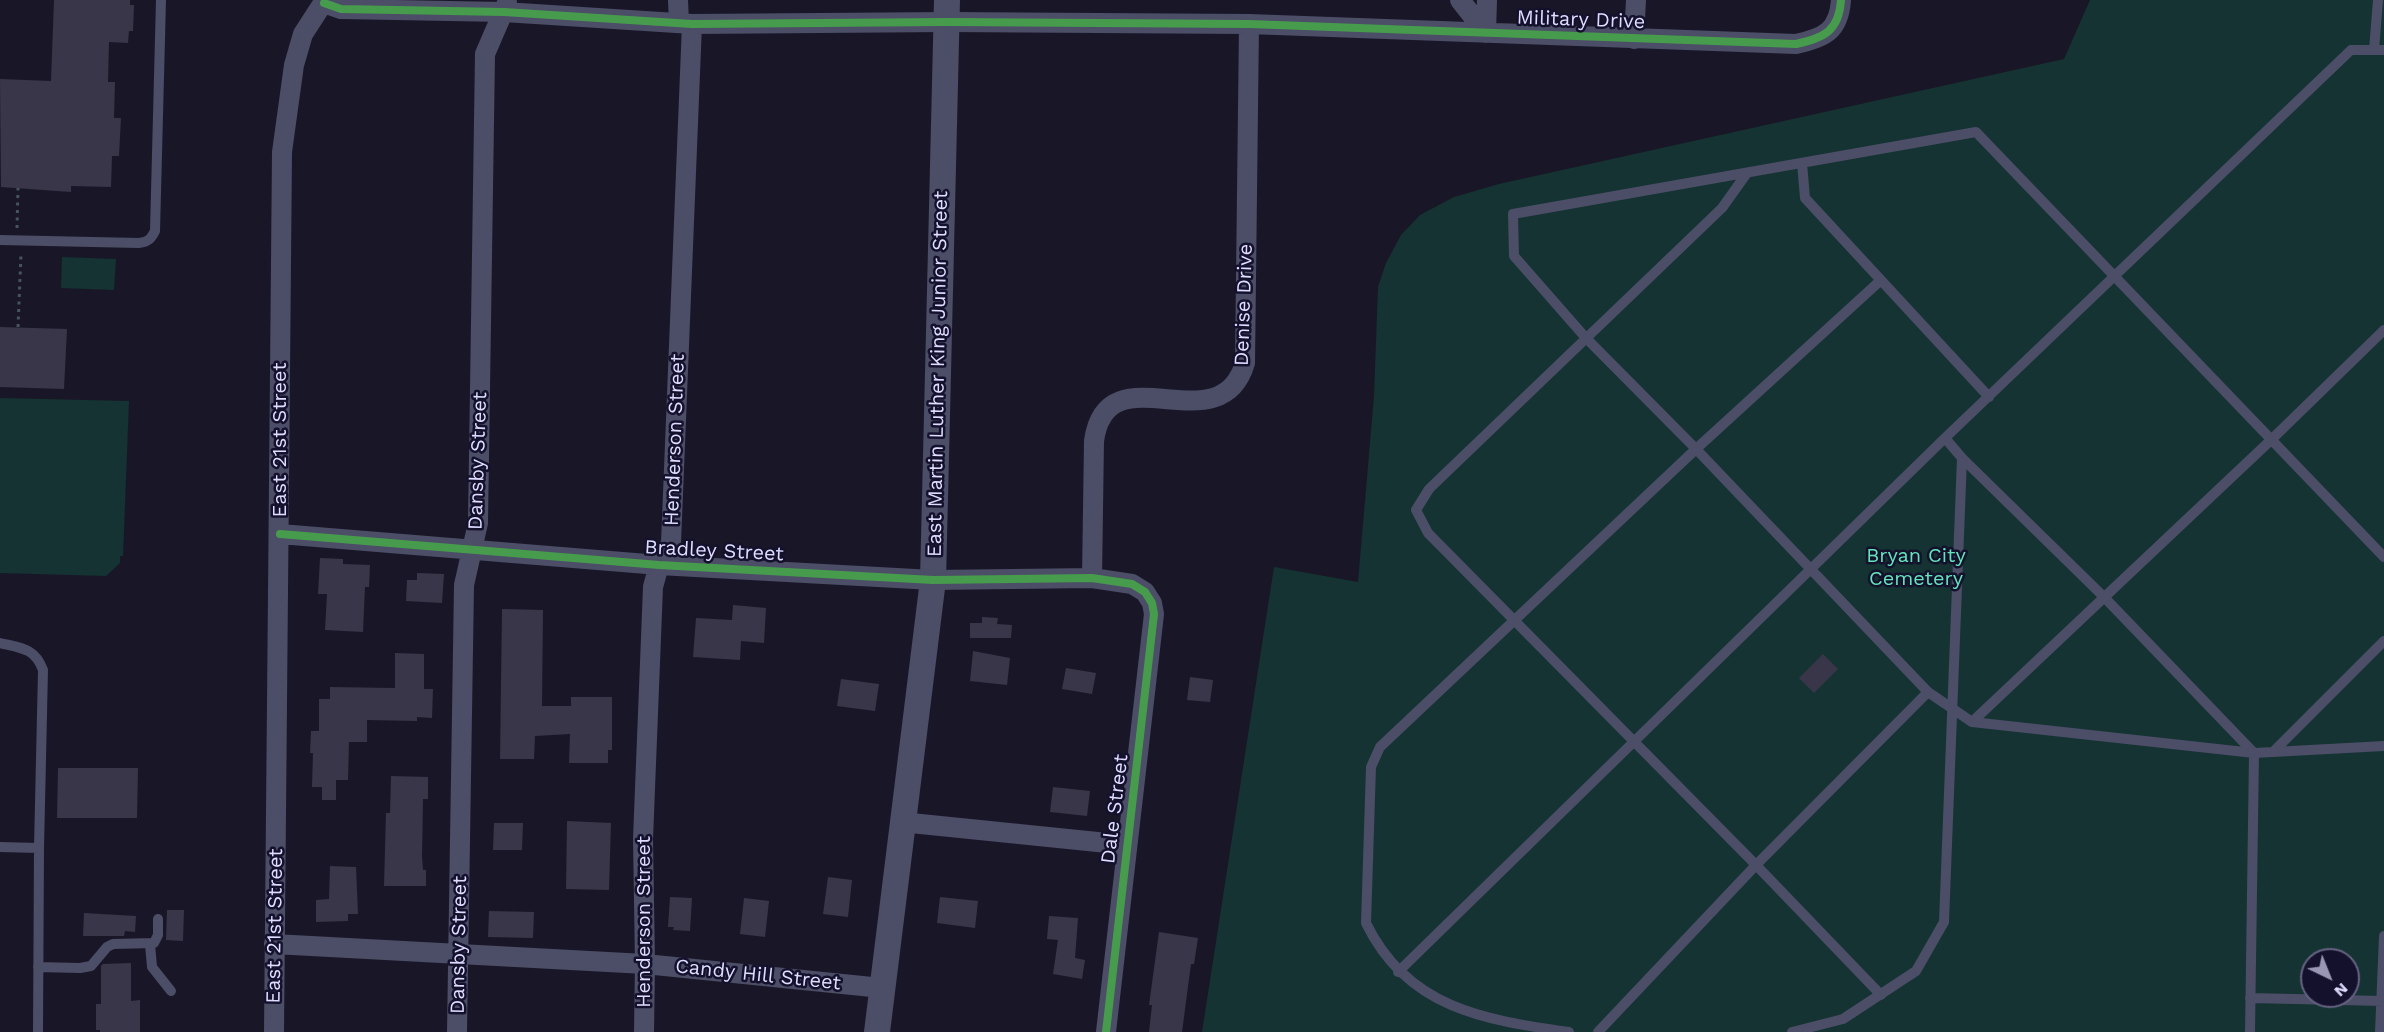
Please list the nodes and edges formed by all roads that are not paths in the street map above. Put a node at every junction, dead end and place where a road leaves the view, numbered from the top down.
1 (161, 0) edge
2 (678, 0) edge
3 (1460, 0) edge
4 (1487, 0) edge
5 (1636, 0) edge
6 (1840, 0) edge
7 (2378, 0) edge
8 (324, 2) edge
9 (506, 6) edge
10 (947, 11) edge
11 (686, 23) junction
12 (1249, 24) junction
13 (1486, 33) junction
14 (1634, 39) junction
15 (2379, 50) edge
16 (1802, 163) junction
17 (1747, 173) junction
18 (0, 240) edge
19 (2114, 277) junction
20 (1881, 280) junction
21 (2384, 330) edge
22 (1585, 338) junction
23 (1989, 397) junction
24 (1946, 438) junction
25 (2271, 440) junction
26 (1696, 449) junction
27 (1962, 458) junction
28 (280, 534) junction
29 (473, 549) junction
30 (2384, 557) edge
31 (659, 565) junction
32 (1810, 570) junction
33 (1092, 578) junction
34 (933, 580) junction
35 (1145, 592) joint
36 (2104, 597) junction
37 (1514, 620) junction
38 (2384, 641) edge
39 (0, 644) edge
40 (1928, 692) junction
41 (1952, 711) junction
42 (1972, 722) junction
43 (1633, 741) junction
44 (2384, 746) edge
45 (2273, 752) junction
46 (2254, 753) junction
47 (902, 822) junction
48 (1127, 845) junction
49 (0, 847) edge
50 (39, 848) junction
51 (1756, 865) junction
52 (158, 920) dead end
53 (2384, 936) edge
54 (150, 944) junction
55 (274, 944) junction
56 (460, 952) junction
57 (645, 964) junction
58 (38, 967) junction
59 (1398, 972) junction
60 (882, 988) junction
61 (171, 991) dead end
62 (1881, 995) junction
63 (2250, 998) junction
64 (2382, 1001) junction
65 (38, 1032) edge
66 (274, 1032) edge
67 (457, 1032) edge
68 (644, 1032) edge
69 (877, 1032) edge
70 (1106, 1032) edge
71 (1569, 1032) edge
72 (1598, 1032) edge
73 (1792, 1032) edge
74 (2250, 1032) edge
75 (2380, 1032) edge

1 - 18 lane
2 - 11 street, Henderson Street
3 - 13 street
4 - 13 street
5 - 14 street
6 - 14 street, Military Drive
7 - 15 lane
8 - 9 street, Military Drive
8 - 28 street, East 21st Street
9 - 11 street, Military Drive
9 - 29 street, Dansby Street
10 - 11 street, Military Drive
10 - 12 street, Military Drive
10 - 34 street, East Martin Luther King Junior Street
11 - 31 street, Henderson Street
12 - 13 street, Military Drive
12 - 33 street, Denise Drive
13 - 14 street, Military Drive
15 - 19 lane
16 - 17 lane
16 - 19 lane
16 - 20 lane
17 - 22 lane
17 - 22 lane
19 - 23 lane
19 - 25 lane
20 - 23 lane
20 - 26 lane
21 - 25 lane
22 - 26 lane
22 - 37 lane
23 - 24 lane
24 - 27 lane
24 - 32 lane
25 - 30 lane
25 - 36 lane
26 - 32 lane
26 - 37 lane
27 - 36 lane
27 - 41 lane
28 - 29 street, Bradley Street
28 - 55 street, East 21st Street
29 - 31 street, Bradley Street
29 - 56 street, Dansby Street
31 - 34 street, Bradley Street
31 - 57 street, Henderson Street
32 - 40 lane
32 - 43 lane
33 - 34 street, Bradley Street
33 - 35 street, Bradley Street
34 - 47 street, East Martin Luther King Junior Street
35 - 48 street, Dale Street
36 - 42 lane
36 - 46 lane
37 - 43 lane
37 - 59 lane
38 - 45 lane
39 - 50 lane
40 - 41 lane
40 - 51 lane
41 - 42 lane
41 - 62 lane
42 - 46 lane
43 - 51 lane
43 - 59 lane
44 - 45 lane
45 - 46 lane
46 - 63 lane
47 - 48 street
47 - 60 street, East Martin Luther King Junior Street
48 - 70 street, Dale Street
49 - 50 lane
50 - 58 lane
51 - 62 lane
51 - 72 lane
52 - 54 lane
53 - 64 lane
54 - 58 lane
54 - 61 lane
55 - 56 street, Candy Hill Street
55 - 66 street, East 21st Street
56 - 57 street, Candy Hill Street
56 - 67 street, Dansby Street
57 - 60 street, Candy Hill Street
57 - 68 street, Henderson Street
58 - 65 lane
59 - 71 lane
60 - 69 street, East Martin Luther King Junior Street
62 - 73 lane
63 - 64 lane
63 - 74 lane
64 - 75 lane

